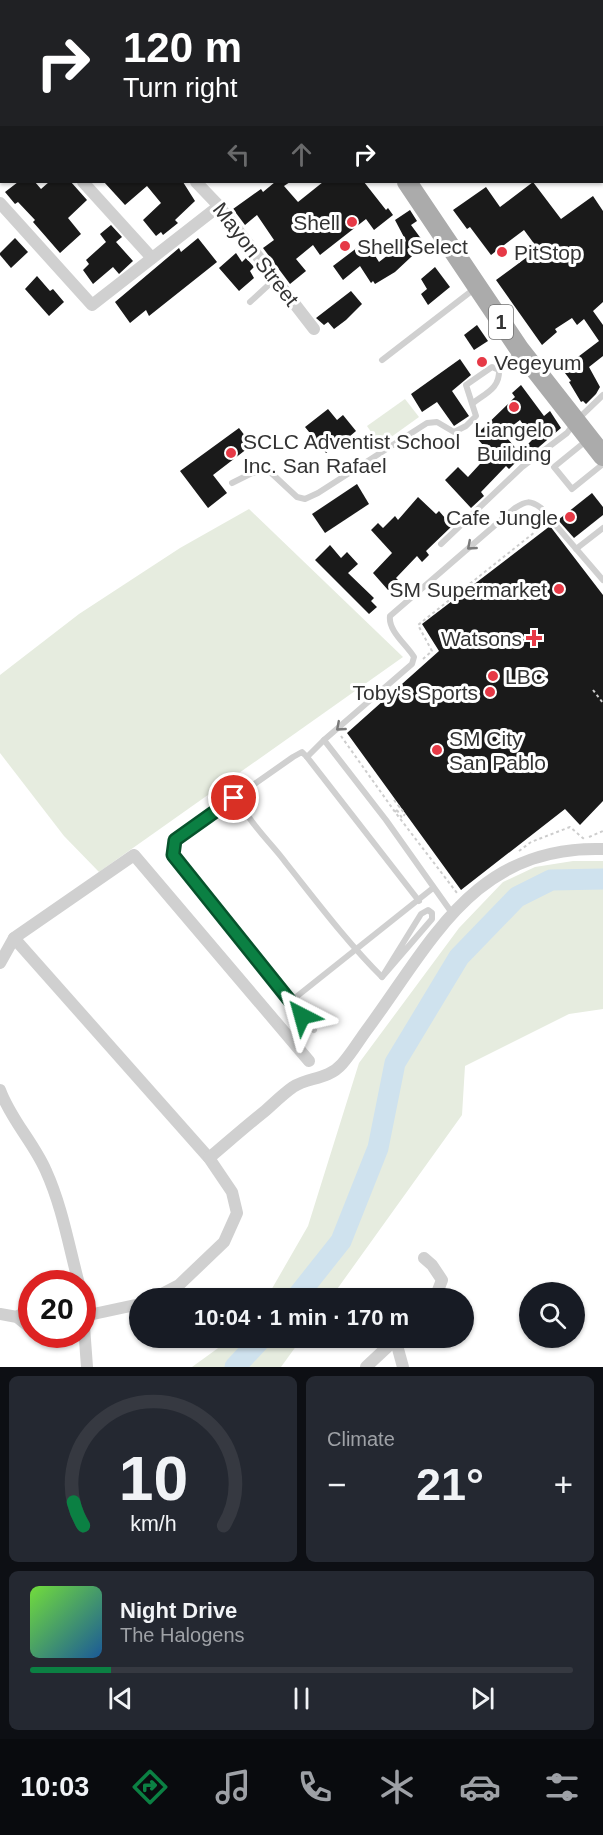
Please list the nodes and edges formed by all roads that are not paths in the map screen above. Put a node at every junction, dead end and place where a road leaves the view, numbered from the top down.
1 (84, 183) edge
2 (197, 183) edge
3 (409, 183) edge
4 (0, 203) edge
5 (219, 207) junction
6 (152, 258) junction
7 (275, 279) junction
8 (477, 286) junction
9 (250, 302) dead end
10 (314, 329) dead end
11 (520, 350) junction
12 (382, 360) dead end
13 (499, 370) junction
14 (603, 394) edge
15 (473, 403) junction
16 (576, 421) junction
17 (589, 439) junction
18 (603, 456) edge
19 (603, 464) edge
20 (232, 483) dead end
21 (603, 528) edge
22 (441, 544) dead end
23 (576, 549) junction
24 (603, 580) edge
25 (324, 740) junction
26 (307, 757) junction
27 (243, 808) dead end
28 (603, 849) edge
29 (433, 888) junction
30 (419, 901) junction
31 (452, 913) junction
32 (14, 938) junction
33 (356, 951) junction
34 (0, 963) edge
35 (382, 977) junction
36 (291, 1001) junction
37 (314, 1030) dead end
38 (309, 1061) dead end
39 (0, 1090) edge
40 (209, 1158) junction
41 (424, 1258) dead end
42 (75, 1270) edge
43 (175, 1288) edge
44 (439, 1288) edge
45 (129, 1306) edge
46 (96, 1313) edge
47 (0, 1314) edge
48 (17, 1317) edge
49 (85, 1348) edge
50 (386, 1348) edge
51 (398, 1348) edge
52 (87, 1367) edge
53 (366, 1367) edge
54 (403, 1367) edge

1 - 6 street
2 - 5 street, Mayon Street
3 - 8 main road, 1
4 - 6 street
5 - 6 street
5 - 7 street, Mayon Street
7 - 9 lane
7 - 10 street, Mayon Street
8 - 11 main road, 1
8 - 12 lane
11 - 13 lane
11 - 16 main road, 1
13 - 15 lane
13 - 15 lane
14 - 16 lane
15 - 20 lane
16 - 17 main road, 1
16 - 22 lane
17 - 18 main road, 1
17 - 19 lane
21 - 23 lane
23 - 24 lane
23 -> 25 lane
25 - 26 lane
25 - 29 lane
26 - 30 lane
26 - 36 lane
27 - 33 lane
28 - 31 street
29 - 30 lane
29 - 31 lane
30 - 33 lane
31 - 40 street
32 - 34 street
32 - 38 street
32 - 40 street
33 - 35 lane
33 - 36 lane
35 - 35 lane
36 - 37 lane
39 - 42 street
40 - 43 street
41 - 44 street
45 - 46 street
47 - 48 street
49 - 52 street
50 - 53 street
51 - 54 street

